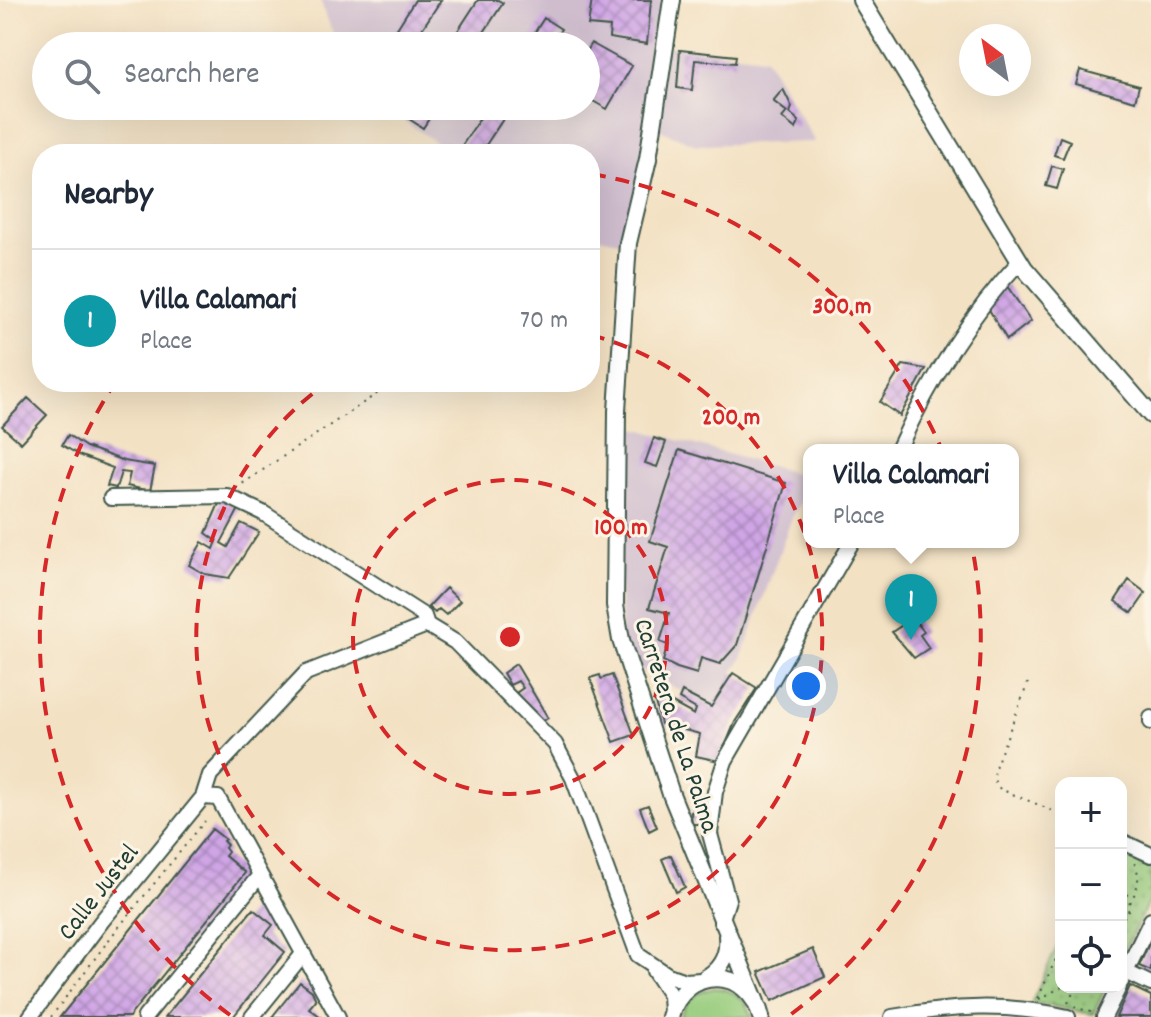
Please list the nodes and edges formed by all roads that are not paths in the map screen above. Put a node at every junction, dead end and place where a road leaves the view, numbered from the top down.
1 (672, 0) edge
2 (861, 0) edge
3 (1020, 261) junction
4 (1151, 415) edge
5 (901, 444) edge
6 (111, 498) dead end
7 (849, 548) edge
8 (427, 625) junction
9 (203, 797) junction
10 (1127, 844) edge
11 (1151, 855) edge
12 (260, 875) junction
13 (1151, 920) edge
14 (724, 928) junction
15 (303, 954) junction
16 (649, 964) junction
17 (1127, 970) edge
18 (702, 980) junction
19 (1127, 981) edge
20 (1151, 984) edge
21 (1112, 993) edge
22 (1067, 1011) edge
23 (760, 1012) edge
24 (926, 1014) edge
25 (1097, 1014) edge
26 (670, 1016) edge
27 (30, 1017) edge
28 (145, 1017) edge
29 (252, 1017) edge
30 (338, 1017) edge
31 (892, 1017) edge

1 - 14 main road, Carretera de La Palma
2 - 3 main road
3 - 4 main road
3 - 5 street
6 - 8 street
7 - 14 street
8 - 9 street, Calle Justel
8 - 16 street
9 - 12 street
9 - 27 street, Calle Justel
10 - 11 street
12 - 15 street
12 - 28 street
13 - 17 street
14 - 18 main road
14 - 23 main road, Carretera de La Palma
15 - 29 street
15 - 30 street
16 - 18 street
16 - 26 street
18 - 23 main road
18 - 26 main road
19 - 20 street
21 - 25 street
22 - 24 street
24 - 31 street

